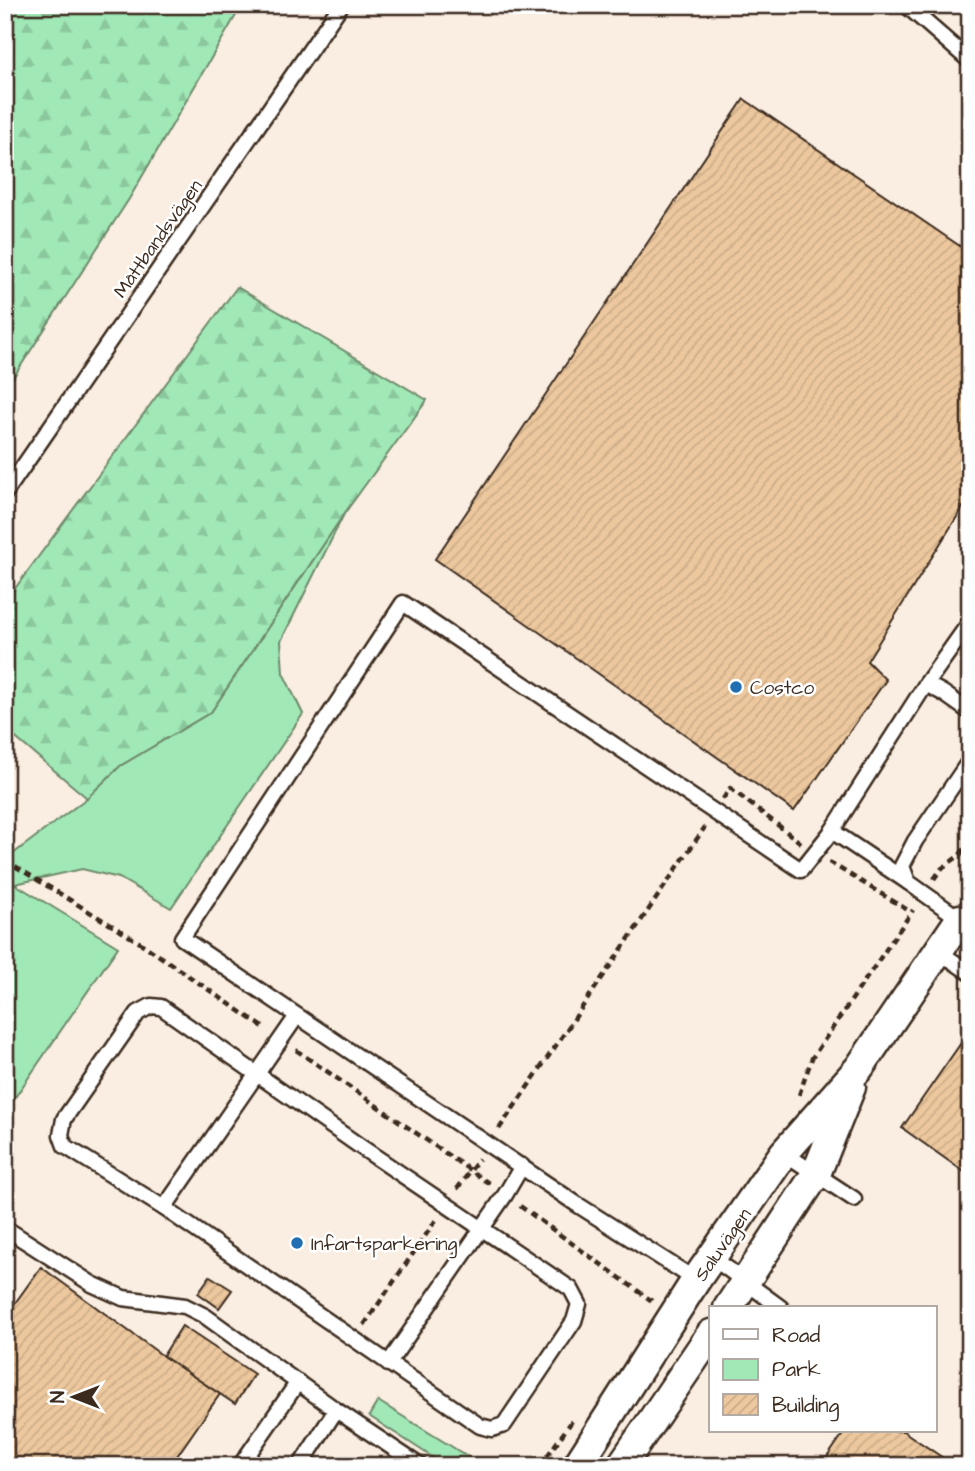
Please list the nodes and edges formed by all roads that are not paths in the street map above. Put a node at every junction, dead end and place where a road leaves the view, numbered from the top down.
1 (341, 5) edge
2 (906, 5) edge
3 (970, 61) edge
4 (5, 493) edge
5 (970, 622) edge
6 (926, 684) junction
7 (970, 712) edge
8 (970, 760) edge
9 (832, 831) junction
10 (908, 882) junction
11 (966, 916) edge
12 (938, 951) junction
13 (970, 973) edge
14 (297, 1016) junction
15 (859, 1068) junction
16 (258, 1074) junction
17 (784, 1153) junction
18 (522, 1166) junction
19 (817, 1174) junction
20 (854, 1199) dead end
21 (164, 1208) junction
22 (5, 1228) edge
23 (480, 1228) junction
24 (705, 1269) junction
25 (746, 1282) junction
26 (729, 1306) edge
27 (778, 1306) edge
28 (709, 1337) edge
29 (388, 1364) junction
30 (298, 1382) junction
31 (337, 1410) junction
32 (419, 1465) edge
33 (240, 1466) edge
34 (300, 1466) edge
35 (577, 1466) edge
36 (621, 1466) edge

1 - 4 lane, Måttbandsvägen
2 - 3 lane
5 - 6 lane
6 - 7 lane
6 - 9 lane
8 - 10 lane
9 - 10 lane
9 - 14 lane
10 - 11 lane
11 - 12 street, Saluvägen
12 - 13 lane
12 - 15 street, Saluvägen
14 - 16 lane
14 - 18 lane
15 - 17 street, Saluvägen
15 - 19 street, Saluvägen
16 - 21 lane
16 - 21 lane
16 - 23 lane
17 - 19 lane
17 - 24 street, Saluvägen
18 - 23 lane
18 - 24 lane
19 - 20 lane
19 - 25 street, Saluvägen
21 - 29 lane
22 - 30 lane
23 - 29 lane
23 - 29 lane
24 - 25 lane
24 - 35 street, Saluvägen
25 - 26 street, Saluvägen
25 - 27 lane
28 - 36 street
30 - 31 lane
30 - 33 lane
31 - 32 lane
31 - 34 lane

